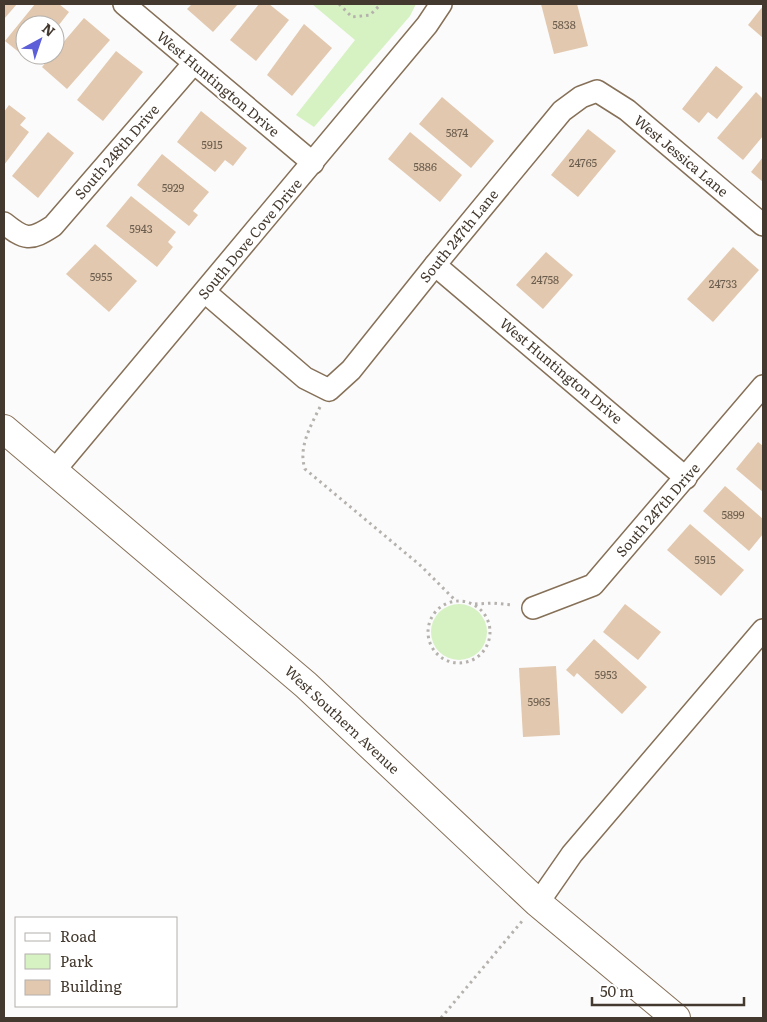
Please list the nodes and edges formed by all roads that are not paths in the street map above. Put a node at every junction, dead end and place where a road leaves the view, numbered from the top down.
1 (124, 4) edge
2 (441, 4) edge
3 (194, 63) junction
4 (597, 91) joint
5 (313, 163) junction
6 (4, 223) edge
7 (763, 226) edge
8 (435, 265) junction
9 (205, 292) junction
10 (763, 386) edge
11 (4, 428) edge
12 (54, 471) junction
13 (686, 478) junction
14 (533, 608) road end
15 (763, 630) edge
16 (538, 903) junction
17 (676, 1018) edge

1 - 3 street, West Huntington Drive
2 - 5 street, South Dove Cove Drive
3 - 5 street, West Huntington Drive
3 - 6 street, South 248th Drive
4 - 7 street, West Jessica Lane
4 - 8 street, South 247th Lane
5 - 9 street, South Dove Cove Drive
8 - 9 street, South 247th Lane
8 - 13 street, West Huntington Drive
9 - 12 street, South Dove Cove Drive
10 - 13 street, South 247th Drive
11 - 12 main road, West Southern Avenue
12 - 16 main road, West Southern Avenue
13 - 14 street, South 247th Drive
15 - 16 street
16 - 17 main road, West Southern Avenue

